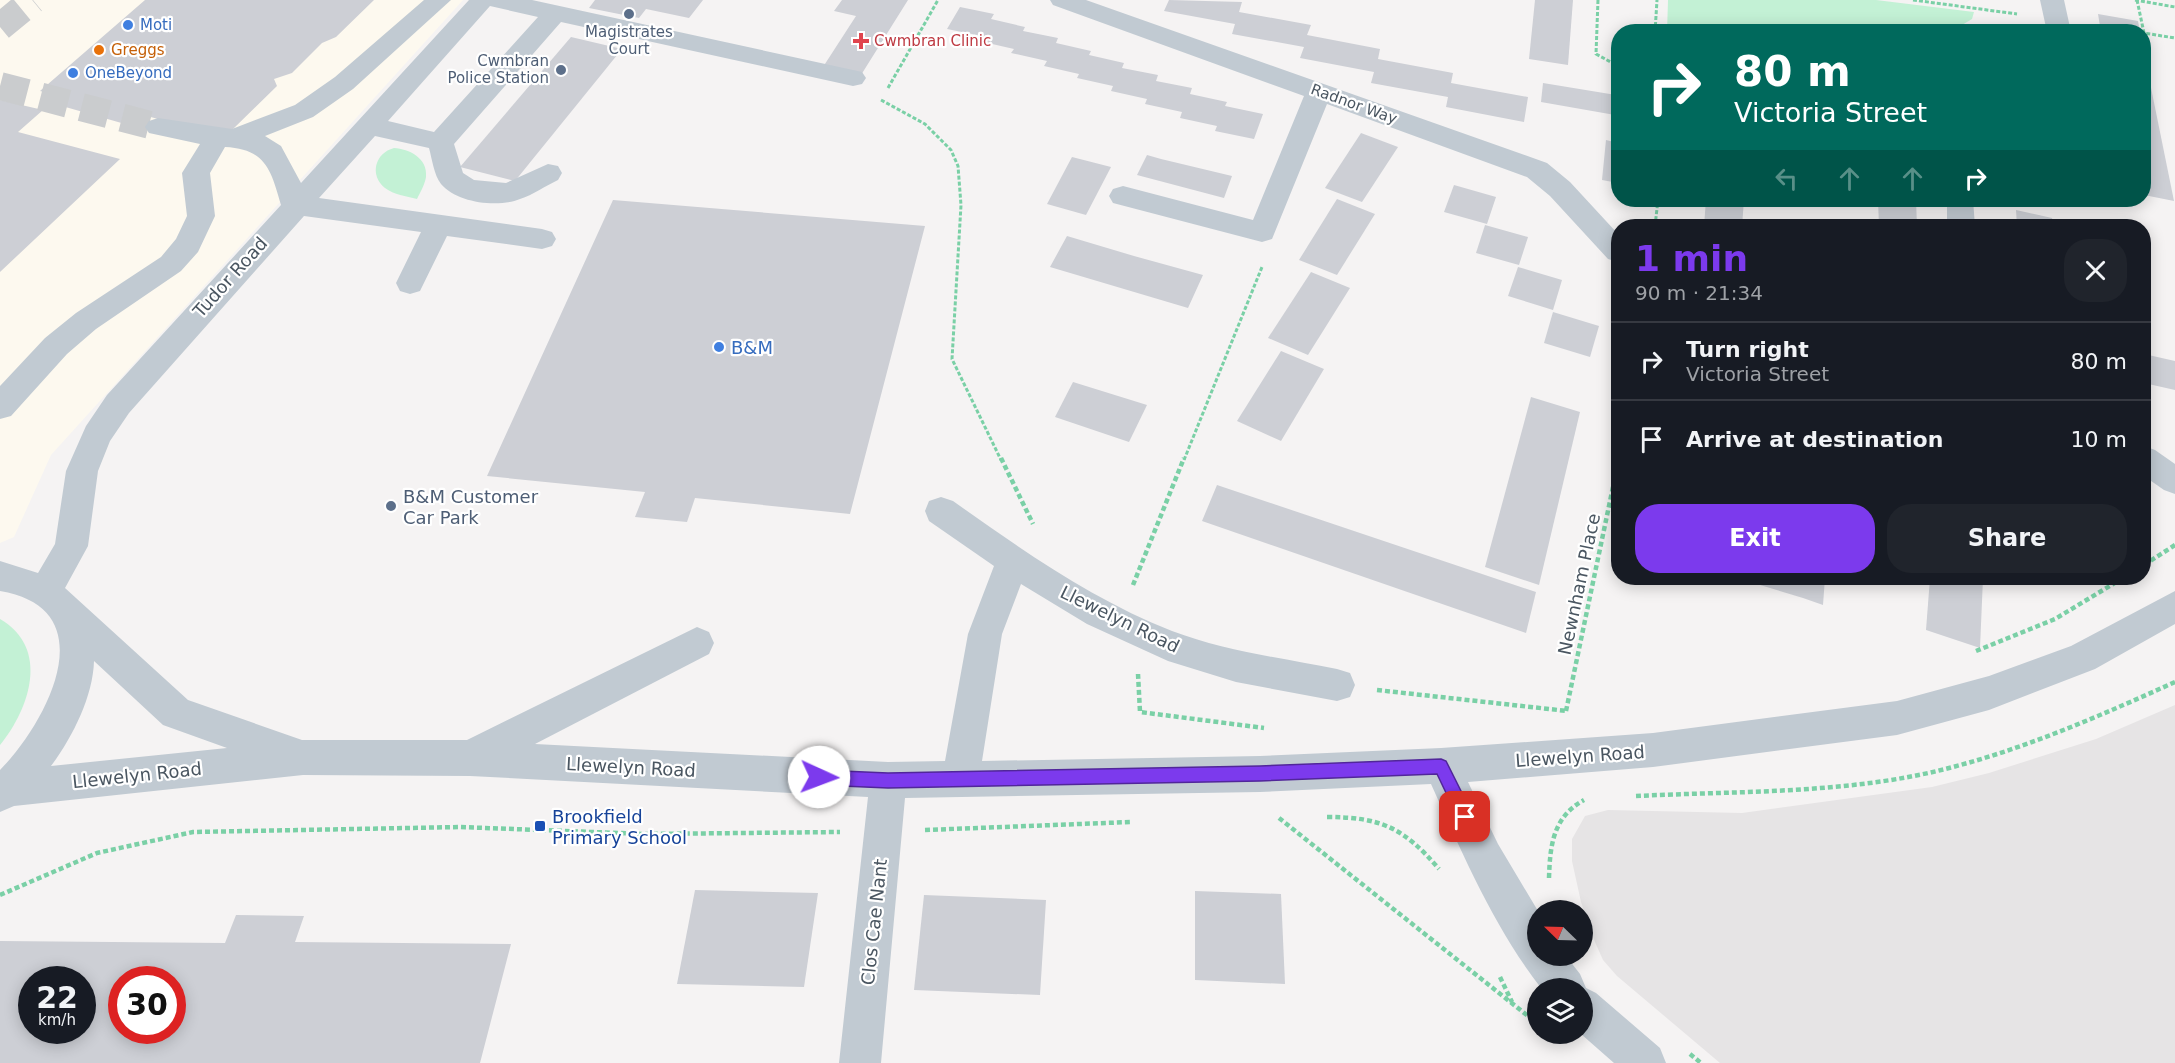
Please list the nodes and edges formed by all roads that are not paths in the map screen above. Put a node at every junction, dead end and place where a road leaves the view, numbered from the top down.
1 (439, 0) edge
2 (482, 0) edge
3 (497, 0) edge
4 (1062, 0) edge
5 (555, 13) junction
6 (853, 78) dead end
7 (1319, 91) junction
8 (368, 125) junction
9 (158, 127) tunnel mouth
10 (228, 137) junction
11 (440, 142) junction
12 (548, 173) dead end
13 (1123, 196) dead end
14 (295, 206) junction
15 (439, 225) junction
16 (542, 239) dead end
17 (1611, 244) edge
18 (410, 283) dead end
19 (0, 407) edge
20 (2151, 464) edge
21 (2175, 481) edge
22 (941, 511) dead end
23 (1013, 561) junction
24 (0, 576) edge
25 (56, 602) junction
26 (2175, 606) edge
27 (697, 643) dead end
28 (1337, 685) road end
29 (303, 757) junction
30 (470, 758) junction
31 (1441, 766) junction
32 (960, 779) junction
33 (888, 780) junction
34 (4, 791) edge
35 (1527, 930) edge
36 (1549, 966) edge
37 (1558, 978) edge
38 (1593, 1017) edge
39 (860, 1063) edge
40 (1645, 1063) edge

1 - 10 street
2 - 8 street, Tudor Road
3 - 5 street
4 - 7 street, Radnor Way
5 - 6 street
5 - 11 street
7 - 13 street
7 - 17 street, Radnor Way
8 - 11 street
8 - 14 street, Tudor Road
9 - 10 street
10 - 14 street
10 - 19 street
11 - 12 street
14 - 15 street
14 - 25 street, Tudor Road
15 - 16 street
15 - 18 street
20 - 21 street
22 - 23 street, Llewelyn Road
23 - 28 street, Llewelyn Road
23 - 32 street
24 - 25 street
25 - 29 street, Llewelyn Road
25 - 34 street
26 - 31 street, Llewelyn Road
27 - 30 street
29 - 30 street, Llewelyn Road
29 - 34 street, Llewelyn Road
30 - 33 street, Llewelyn Road
31 - 32 street, Llewelyn Road
31 - 35 street
32 - 33 street, Llewelyn Road
33 - 39 street, Clos Cae Nant
36 - 37 street
38 - 40 street

